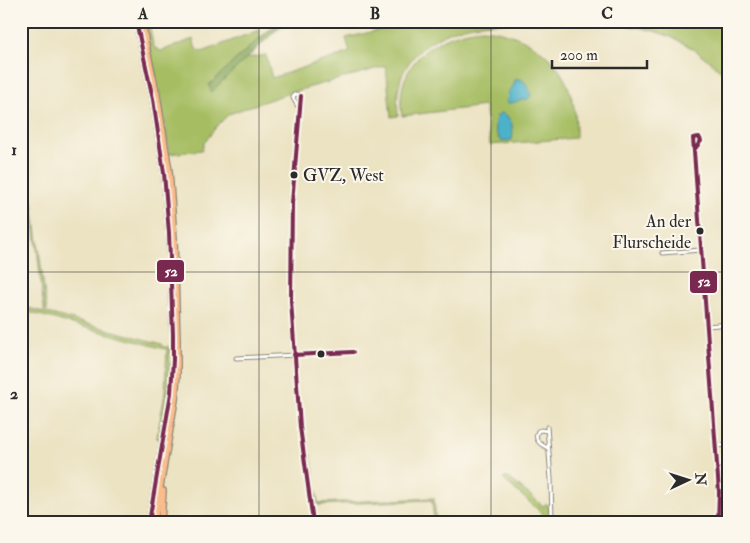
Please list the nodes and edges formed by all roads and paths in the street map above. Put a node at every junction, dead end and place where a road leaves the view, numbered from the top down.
1 (136, 21) edge
2 (143, 21) edge
3 (300, 110) junction
4 (694, 150) dead end
5 (701, 250) junction
6 (662, 253) dead end
7 (729, 324) edge
8 (707, 326) junction
9 (353, 352) dead end
10 (294, 355) junction
11 (236, 358) dead end
12 (729, 445) edge
13 (716, 446) junction
14 (548, 448) junction
15 (165, 458) junction
16 (150, 522) edge
17 (154, 522) edge
18 (161, 522) edge
19 (313, 522) edge
20 (552, 522) edge
21 (718, 522) edge

1 - 16 highway
2 - 15 highway
3 - 3 street
3 - 10 street
4 - 5 street
5 - 6 street
5 - 8 street
7 - 8 street
8 - 13 street
9 - 10 street
10 - 11 street
10 - 19 street
12 - 13 street
13 - 21 street
14 - 14 street
14 - 20 street
15 - 17 highway
15 - 18 highway

